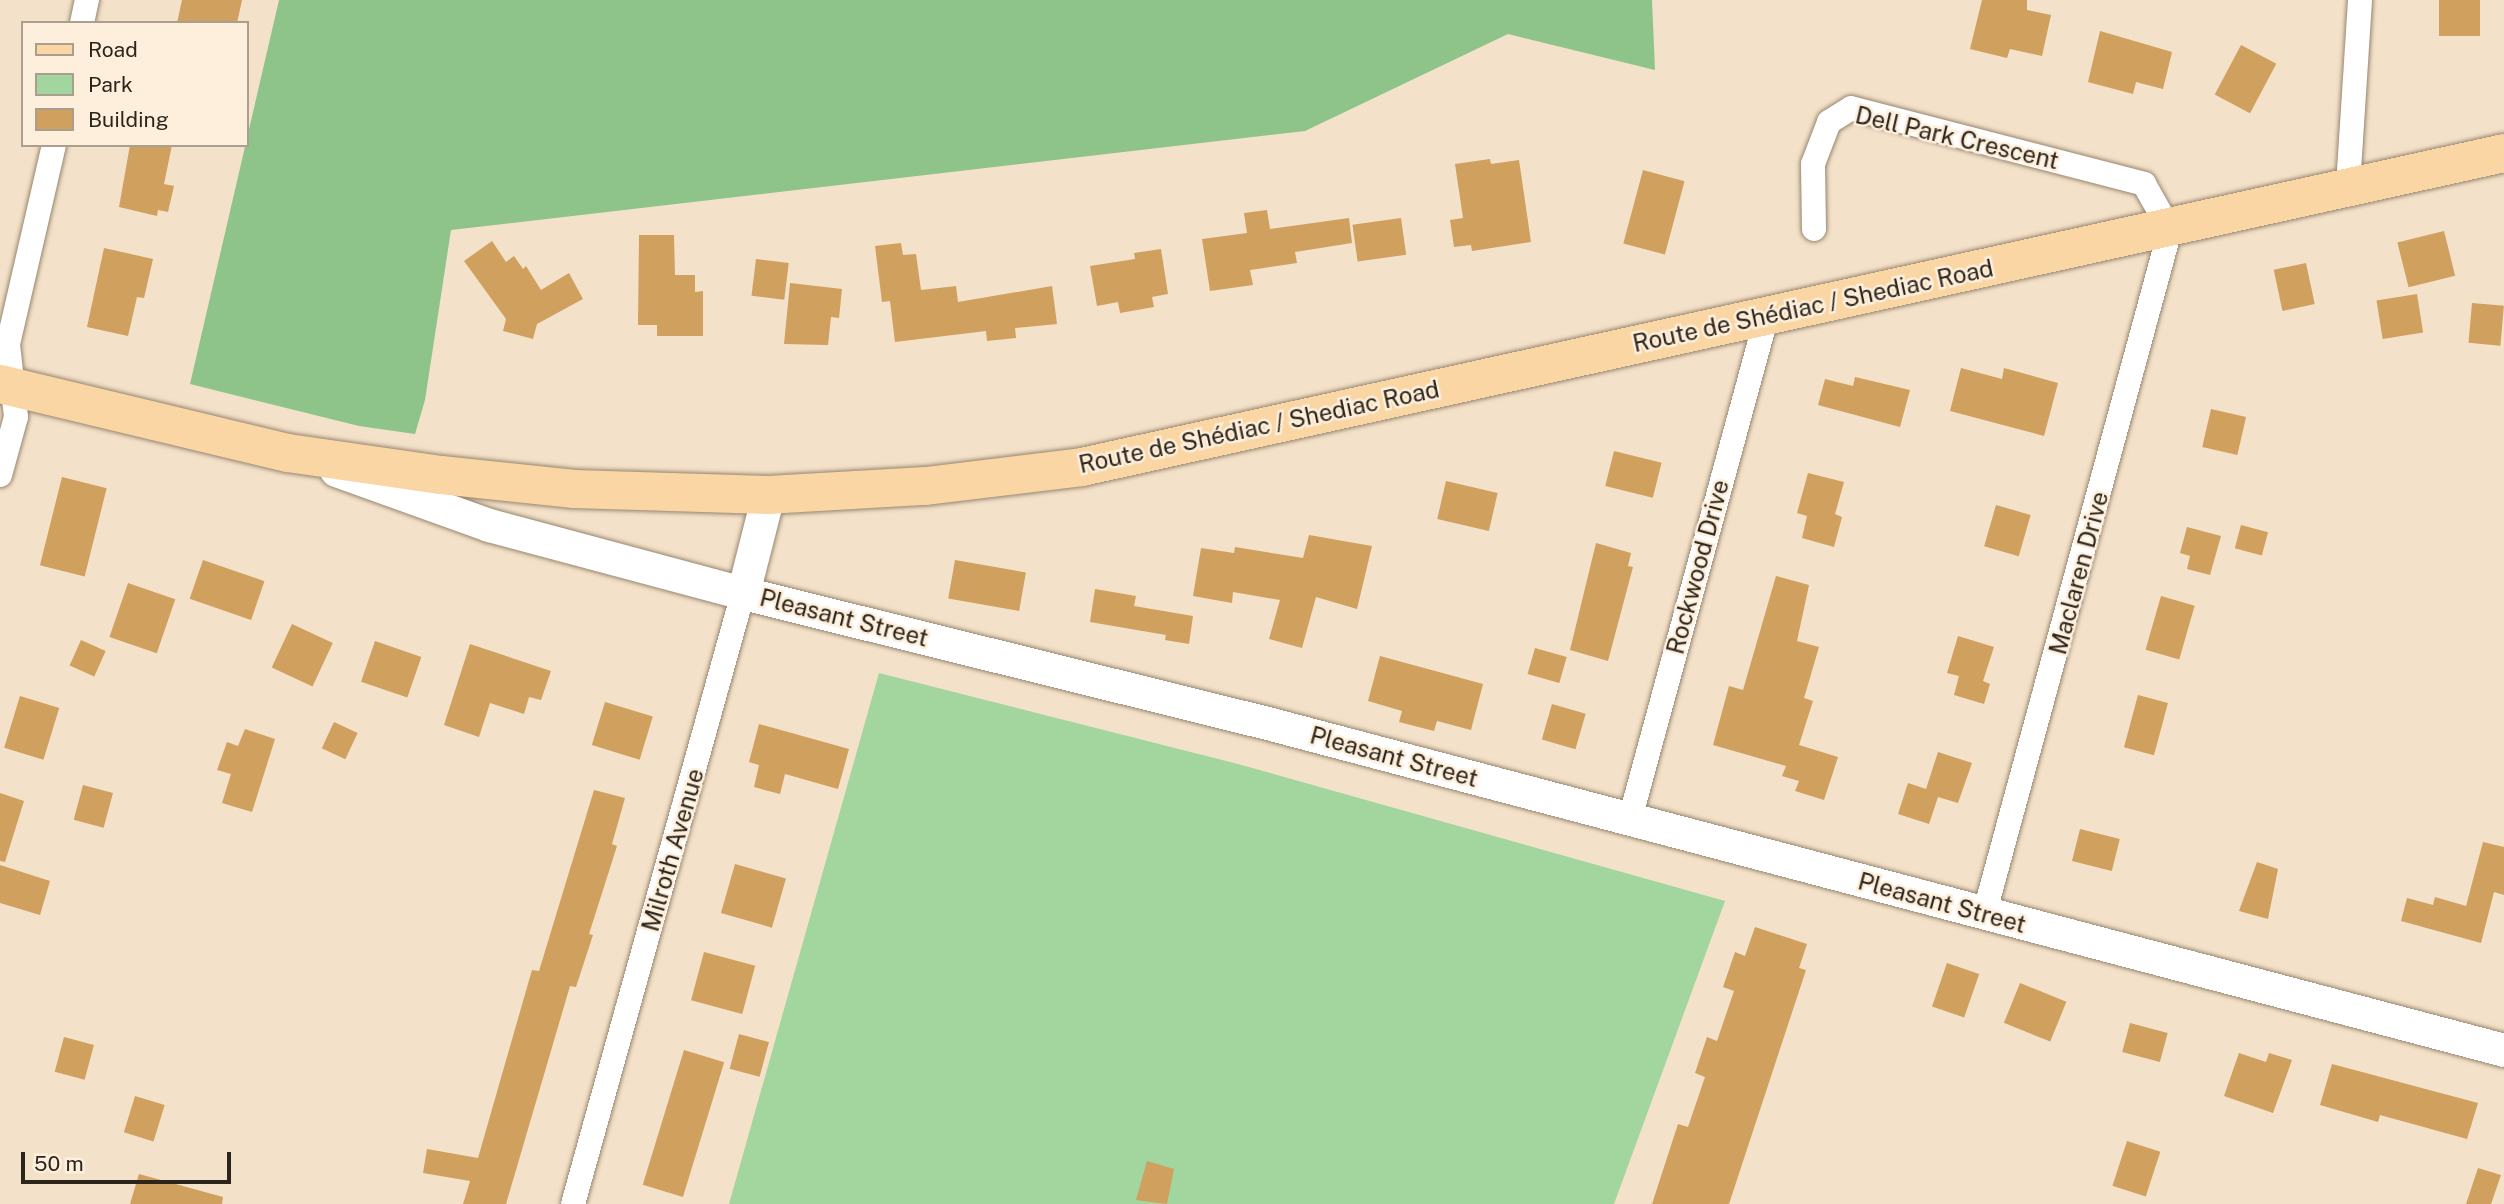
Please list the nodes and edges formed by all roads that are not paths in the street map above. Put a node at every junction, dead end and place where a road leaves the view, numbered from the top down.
1 (87, 0) edge
2 (2360, 0) edge
3 (82, 21) edge
4 (54, 147) edge
5 (2504, 153) edge
6 (2348, 186) junction
7 (1814, 229) dead end
8 (2171, 230) junction
9 (1767, 315) junction
10 (5, 385) edge
11 (288, 453) junction
12 (0, 475) edge
13 (768, 495) junction
14 (743, 593) junction
15 (1630, 818) junction
16 (1984, 915) junction
17 (2504, 1050) edge
18 (573, 1204) edge

1 - 3 street
2 - 6 street
4 - 10 street
5 - 6 main road, Route de Shédiac / Shediac Road
6 - 8 main road, Route de Shédiac / Shediac Road
7 - 8 street, Dell Park Crescent
8 - 9 main road, Route de Shédiac / Shediac Road
8 - 16 street, Maclaren Drive
9 - 13 main road, Route de Shédiac / Shediac Road
9 - 15 street, Rockwood Drive
10 - 11 main road, Route de Shédiac / Shediac Road
10 - 12 street
11 - 13 main road, Route de Shédiac / Shediac Road
11 - 14 street, Pleasant Street
13 - 14 street, Milroth Avenue
14 - 15 street, Pleasant Street
14 - 18 street, Milroth Avenue
15 - 16 street, Pleasant Street
16 - 17 street, Pleasant Street

